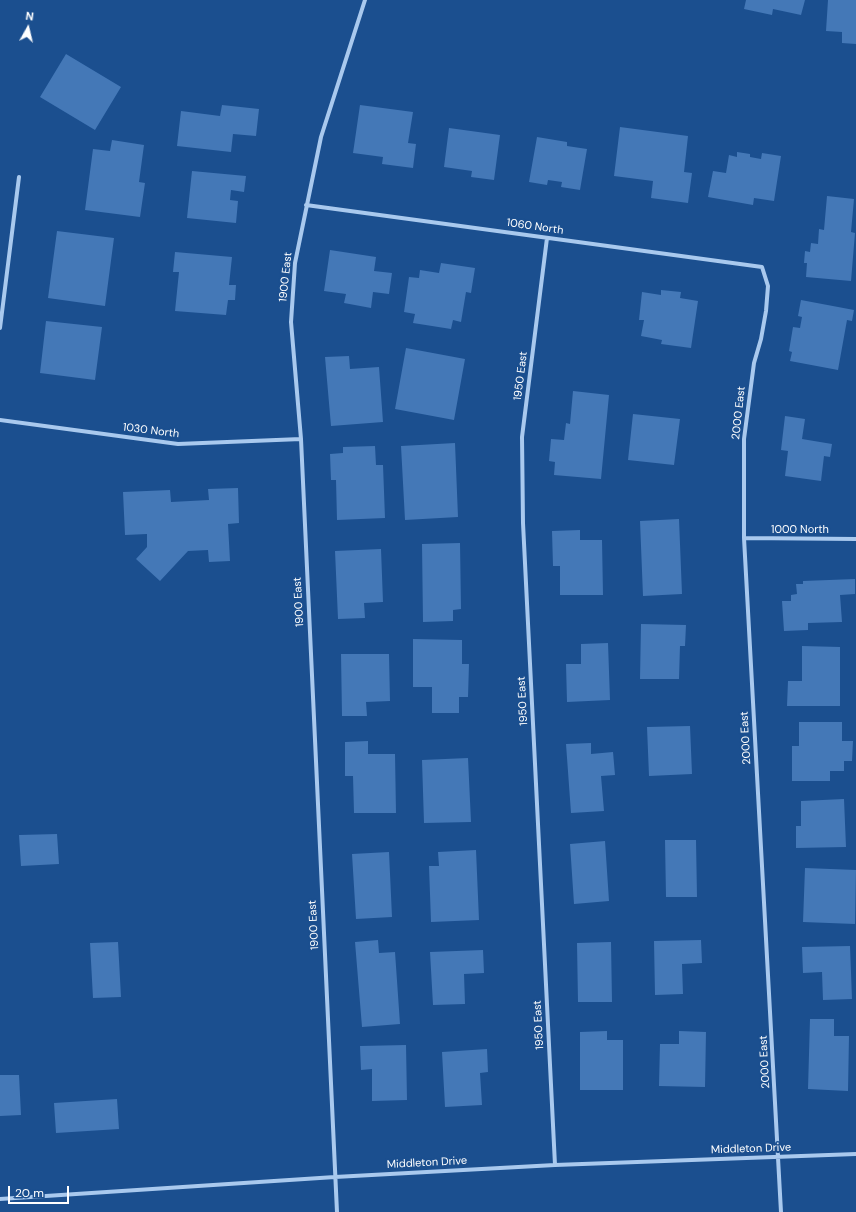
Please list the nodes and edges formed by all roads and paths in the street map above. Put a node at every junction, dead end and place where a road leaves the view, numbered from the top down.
1 (365, 0) edge
2 (20, 177) dead end
3 (306, 205) junction
4 (547, 238) junction
5 (762, 267) joint
6 (0, 328) edge
7 (0, 420) edge
8 (301, 440) junction
9 (744, 538) junction
10 (856, 539) edge
11 (856, 1154) edge
12 (779, 1157) junction
13 (556, 1165) junction
14 (335, 1177) junction
15 (0, 1199) edge
16 (337, 1212) edge
17 (781, 1212) edge

1 - 3 street, 1900 East
2 - 6 street
3 - 4 street, 1060 North
3 - 8 street, 1900 East
4 - 5 street, 1060 North
4 - 13 street, 1950 East
5 - 9 street, 2000 East
7 - 8 street, 1030 North
8 - 14 street, 1900 East
9 - 10 street, 1000 North
9 - 12 street, 2000 East
11 - 12 street, Middleton Drive
12 - 13 street, Middleton Drive
12 - 17 street, 2000 East
13 - 14 street, Middleton Drive
14 - 15 street, Middleton Drive
14 - 16 street, 1900 East

